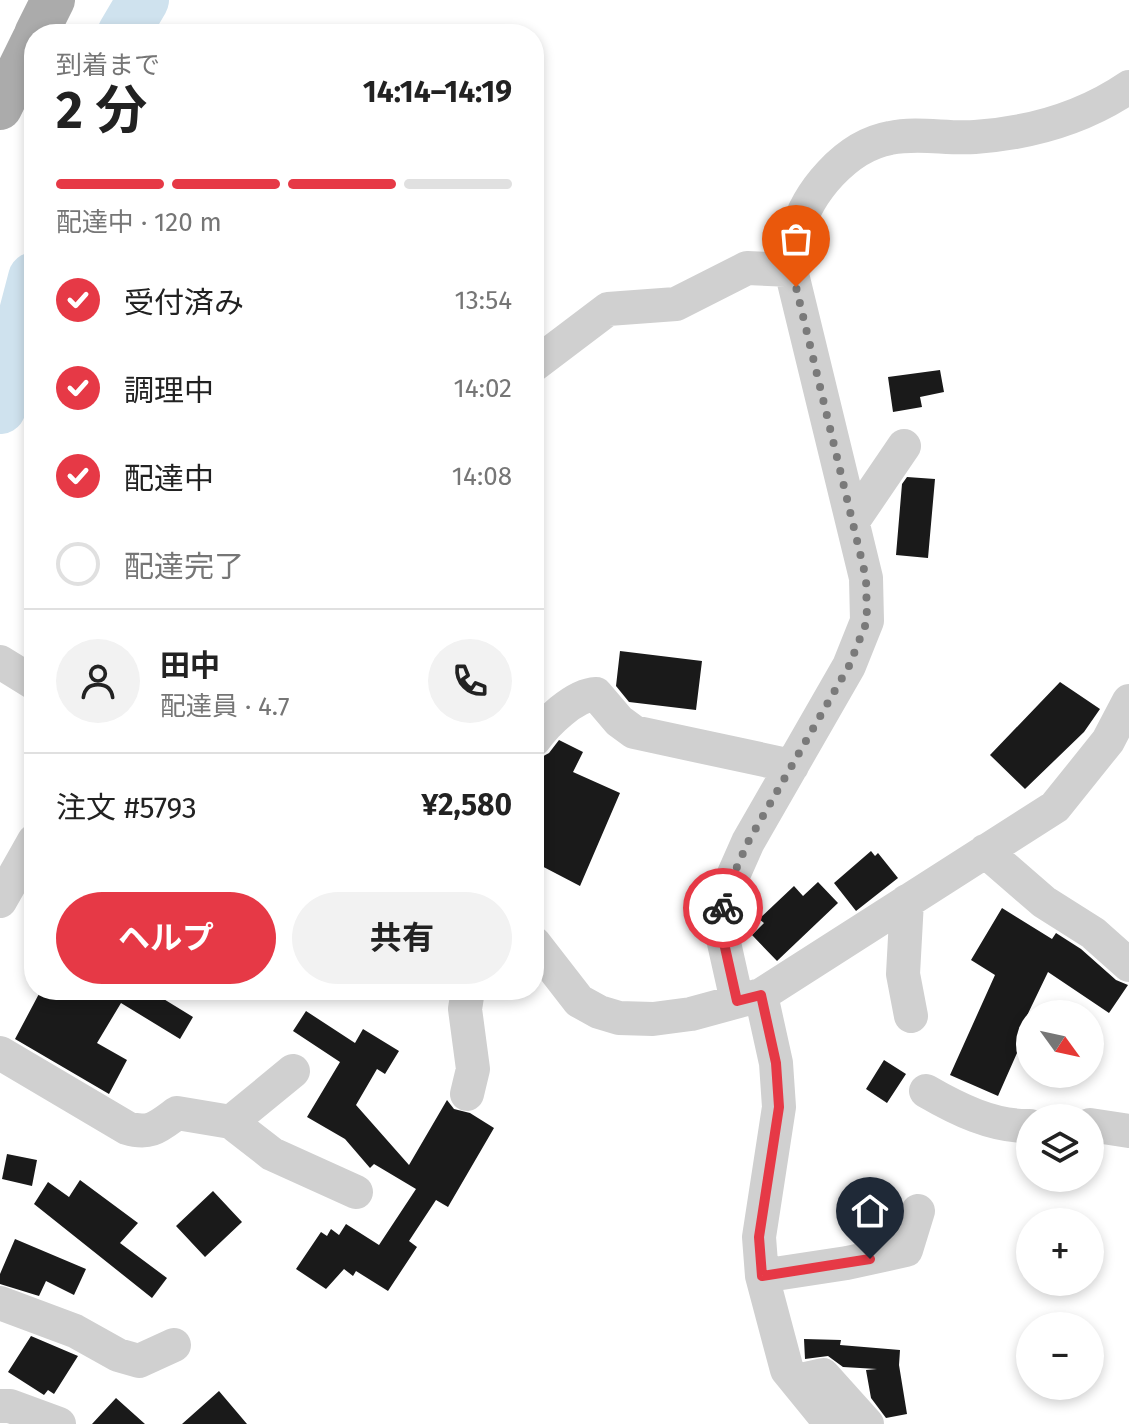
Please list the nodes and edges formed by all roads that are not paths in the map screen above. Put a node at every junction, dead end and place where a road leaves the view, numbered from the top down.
1 (53, 0) edge
2 (41, 24) edge
3 (24, 57) edge
4 (1129, 87) edge
5 (2, 98) edge
6 (791, 270) junction
7 (544, 357) edge
8 (904, 446) dead end
9 (853, 521) junction
10 (0, 662) edge
11 (24, 677) edge
12 (1129, 701) edge
13 (544, 725) edge
14 (792, 766) junction
15 (985, 851) junction
16 (24, 859) edge
17 (0, 901) edge
18 (907, 901) junction
19 (544, 956) edge
20 (1129, 965) edge
21 (749, 998) junction
22 (466, 1000) edge
23 (911, 1016) dead end
24 (0, 1053) edge
25 (293, 1071) dead end
26 (926, 1091) dead end
27 (467, 1094) dead end
28 (231, 1122) junction
29 (1016, 1126) edge
30 (1104, 1127) edge
31 (1129, 1131) edge
32 (356, 1192) dead end
33 (918, 1211) dead end
34 (762, 1276) junction
35 (0, 1303) edge
36 (174, 1345) dead end
37 (796, 1381) junction
38 (0, 1406) edge
39 (59, 1424) edge
40 (831, 1424) edge
41 (867, 1424) edge

1 - 2 main road
3 - 5 main road
4 - 6 street
6 - 7 street
6 - 9 street
8 - 9 street
9 - 14 street
10 - 11 street
12 - 15 street
13 - 14 street
14 - 21 street
15 - 18 street
15 - 20 street
16 - 17 street
18 - 21 street
18 - 23 street
19 - 21 street
21 - 34 street
22 - 27 street
24 - 28 street
25 - 28 street
26 - 29 street
28 - 32 street
30 - 31 street
33 - 34 street
34 - 37 street
35 - 36 street
37 - 40 street
37 - 41 street
38 - 39 street

